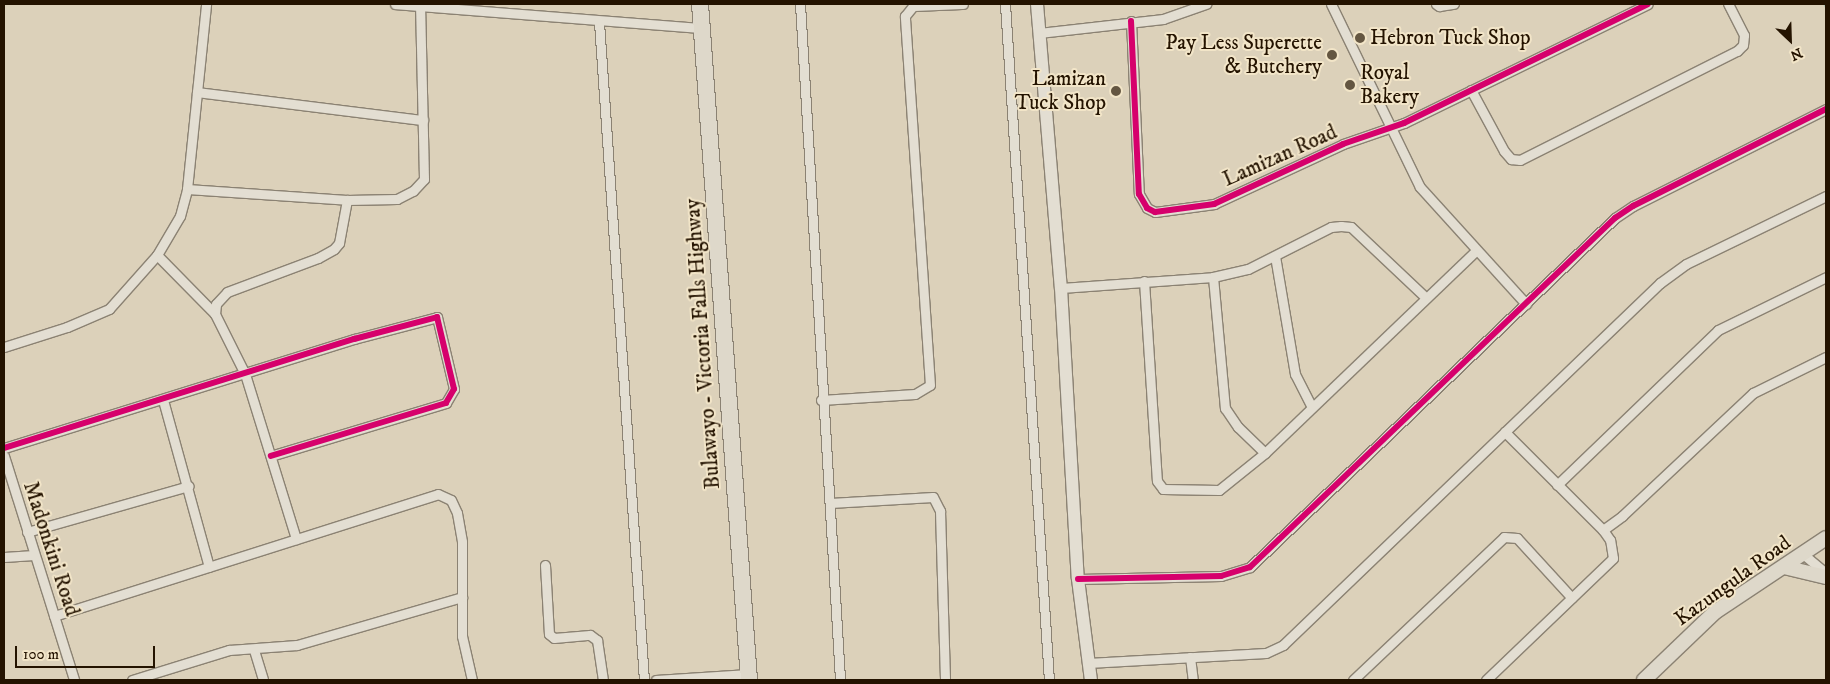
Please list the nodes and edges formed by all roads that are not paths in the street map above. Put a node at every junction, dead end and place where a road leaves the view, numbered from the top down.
1 (206, 4) edge
2 (394, 4) edge
3 (700, 4) edge
4 (800, 4) edge
5 (963, 4) edge
6 (1005, 4) edge
7 (1037, 4) edge
8 (1206, 4) edge
9 (1331, 4) edge
10 (1436, 4) edge
11 (1454, 4) edge
12 (1648, 4) edge
13 (1728, 4) edge
14 (420, 6) junction
15 (1131, 21) junction
16 (599, 22) junction
17 (702, 28) junction
18 (1039, 33) junction
19 (1471, 90) junction
20 (197, 92) junction
21 (1826, 109) edge
22 (423, 120) junction
23 (1393, 127) junction
24 (187, 188) junction
25 (1826, 196) edge
26 (347, 200) junction
27 (1476, 251) junction
28 (157, 255) junction
29 (1275, 256) junction
30 (1213, 277) junction
31 (1826, 277) edge
32 (1144, 281) junction
33 (1061, 288) junction
34 (1425, 297) junction
35 (1526, 304) junction
36 (214, 314) junction
37 (4, 347) edge
38 (1826, 356) edge
39 (245, 374) junction
40 (163, 400) junction
41 (821, 400) junction
42 (1312, 407) junction
43 (1505, 432) junction
44 (4, 448) edge
45 (1264, 453) junction
46 (4, 456) edge
47 (271, 456) junction
48 (1557, 485) junction
49 (189, 486) junction
50 (830, 503) junction
51 (1603, 530) junction
52 (27, 532) junction
53 (1826, 538) edge
54 (296, 539) junction
55 (1803, 554) junction
56 (34, 555) junction
57 (4, 557) edge
58 (545, 565) dead end
59 (209, 567) junction
60 (1784, 567) junction
61 (1826, 573) edge
62 (1826, 578) edge
63 (1078, 579) junction
64 (462, 597) junction
65 (1572, 598) junction
66 (54, 616) junction
67 (254, 650) junction
68 (1190, 657) junction
69 (1088, 663) junction
70 (749, 677) edge
71 (74, 680) edge
72 (132, 680) edge
73 (263, 680) edge
74 (472, 680) edge
75 (603, 680) edge
76 (644, 680) edge
77 (656, 680) edge
78 (840, 680) edge
79 (945, 680) edge
80 (1049, 680) edge
81 (1091, 680) edge
82 (1193, 680) edge
83 (1353, 680) edge
84 (1486, 680) edge
85 (1644, 680) edge

1 - 20 street
2 - 14 street
3 - 17 highway, Bulawayo - Victoria Falls Highway
4 - 41 street
5 - 41 street
6 - 80 street
7 - 18 street
8 - 15 street
9 - 23 street
10 - 11 street
12 - 19 street, Lamizan Road
13 - 19 street
14 - 16 street
14 - 22 street
15 - 18 street
15 - 23 street, Lamizan Road
16 - 17 street
16 - 76 street
17 - 70 highway, Bulawayo - Victoria Falls Highway
18 - 33 street
19 - 23 street, Lamizan Road
20 - 22 street
20 - 24 street
21 - 35 street
22 - 26 street
23 - 27 street
24 - 26 street
24 - 28 street
25 - 43 street
26 - 36 street
27 - 34 street
27 - 35 street
28 - 36 street
28 - 37 street
29 - 30 street
29 - 34 street
29 - 42 street
30 - 32 street
30 - 45 street
31 - 48 street
32 - 33 street
32 - 45 street
33 - 63 street
34 - 42 street
35 - 63 street
36 - 39 street
38 - 51 street
39 - 40 street
39 - 47 street
39 - 47 street
40 - 44 street
40 - 49 street
41 - 50 street
42 - 45 street
43 - 48 street
43 - 68 street
46 - 52 street, Madonkini Road
47 - 54 street
48 - 51 street
49 - 52 street
49 - 59 street
50 - 78 street
50 - 79 street
51 - 65 street
52 - 56 street, Madonkini Road
53 - 55 main road, Kazungula Road
54 - 59 street
54 - 64 street
55 - 60 main road, Kazungula Road
55 - 61 street
56 - 57 street
56 - 66 street, Madonkini Road
58 - 75 street
59 - 66 street
60 - 62 main road
60 - 85 main road, Kazungula Road
63 - 69 street
64 - 67 street
64 - 74 street
65 - 83 street
65 - 84 street
66 - 71 street, Madonkini Road
67 - 72 street
67 - 73 street
68 - 69 street
68 - 82 street
69 - 81 street
70 - 77 street

